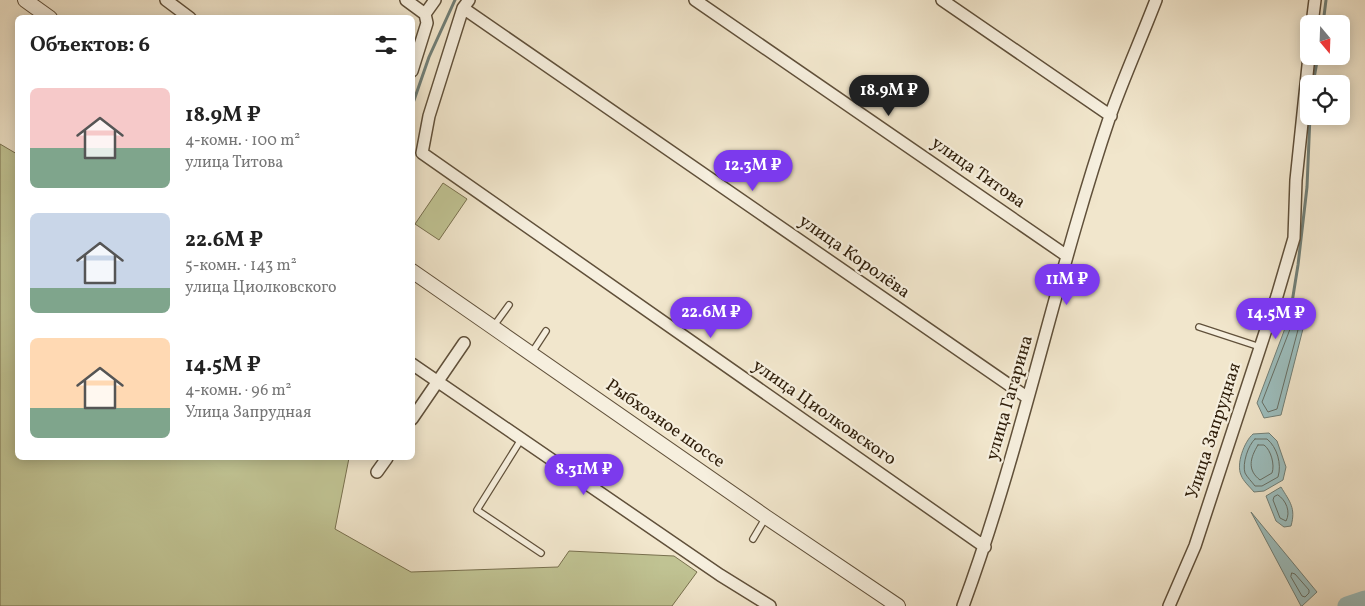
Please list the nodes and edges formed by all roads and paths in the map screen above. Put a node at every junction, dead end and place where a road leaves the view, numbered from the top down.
1 (25, 0) edge
2 (166, 0) edge
3 (406, 0) edge
4 (435, 0) edge
5 (695, 0) edge
6 (942, 0) edge
7 (1156, 0) edge
8 (1315, 0) edge
9 (466, 4) edge
10 (425, 14) junction
11 (46, 15) edge
12 (186, 15) edge
13 (1313, 15) edge
14 (415, 61) edge
15 (1308, 65) edge
16 (1111, 116) junction
17 (1067, 256) junction
18 (415, 273) edge
19 (509, 305) dead end
20 (493, 327) junction
21 (1199, 327) dead end
22 (546, 331) dead end
23 (464, 344) dead end
24 (1260, 347) junction
25 (531, 354) junction
26 (415, 366) edge
27 (438, 381) junction
28 (1028, 398) junction
29 (415, 415) edge
30 (522, 438) junction
31 (386, 460) edge
32 (377, 472) dead end
33 (766, 517) junction
34 (752, 539) dead end
35 (985, 547) junction
36 (541, 553) dead end
37 (770, 606) edge
38 (898, 606) edge
39 (964, 606) edge
40 (1169, 606) edge

1 - 11 street
2 - 12 street
3 - 10 street
4 - 10 street
5 - 17 street, улица Титова
6 - 16 street
7 - 16 street, улица Гагарина
8 - 13 street
9 - 28 street, улица Королёва
9 - 35 street, улица Циолковского
10 - 14 street
15 - 24 street, Улица Запрудная
16 - 17 street, улица Гагарина
17 - 28 street, улица Гагарина
18 - 20 street, Рыбхозное шоссе
19 - 20 lane
20 - 25 street, Рыбхозное шоссе
21 - 24 lane
22 - 25 lane
23 - 27 street
24 - 40 street, Улица Запрудная
25 - 33 street, Рыбхозное шоссе
26 - 27 street
27 - 29 street
27 - 30 street
28 - 35 street, улица Гагарина
30 - 36 lane
30 - 37 street
31 - 32 street
33 - 34 lane
33 - 38 street, Рыбхозное шоссе
35 - 39 street, улица Гагарина

